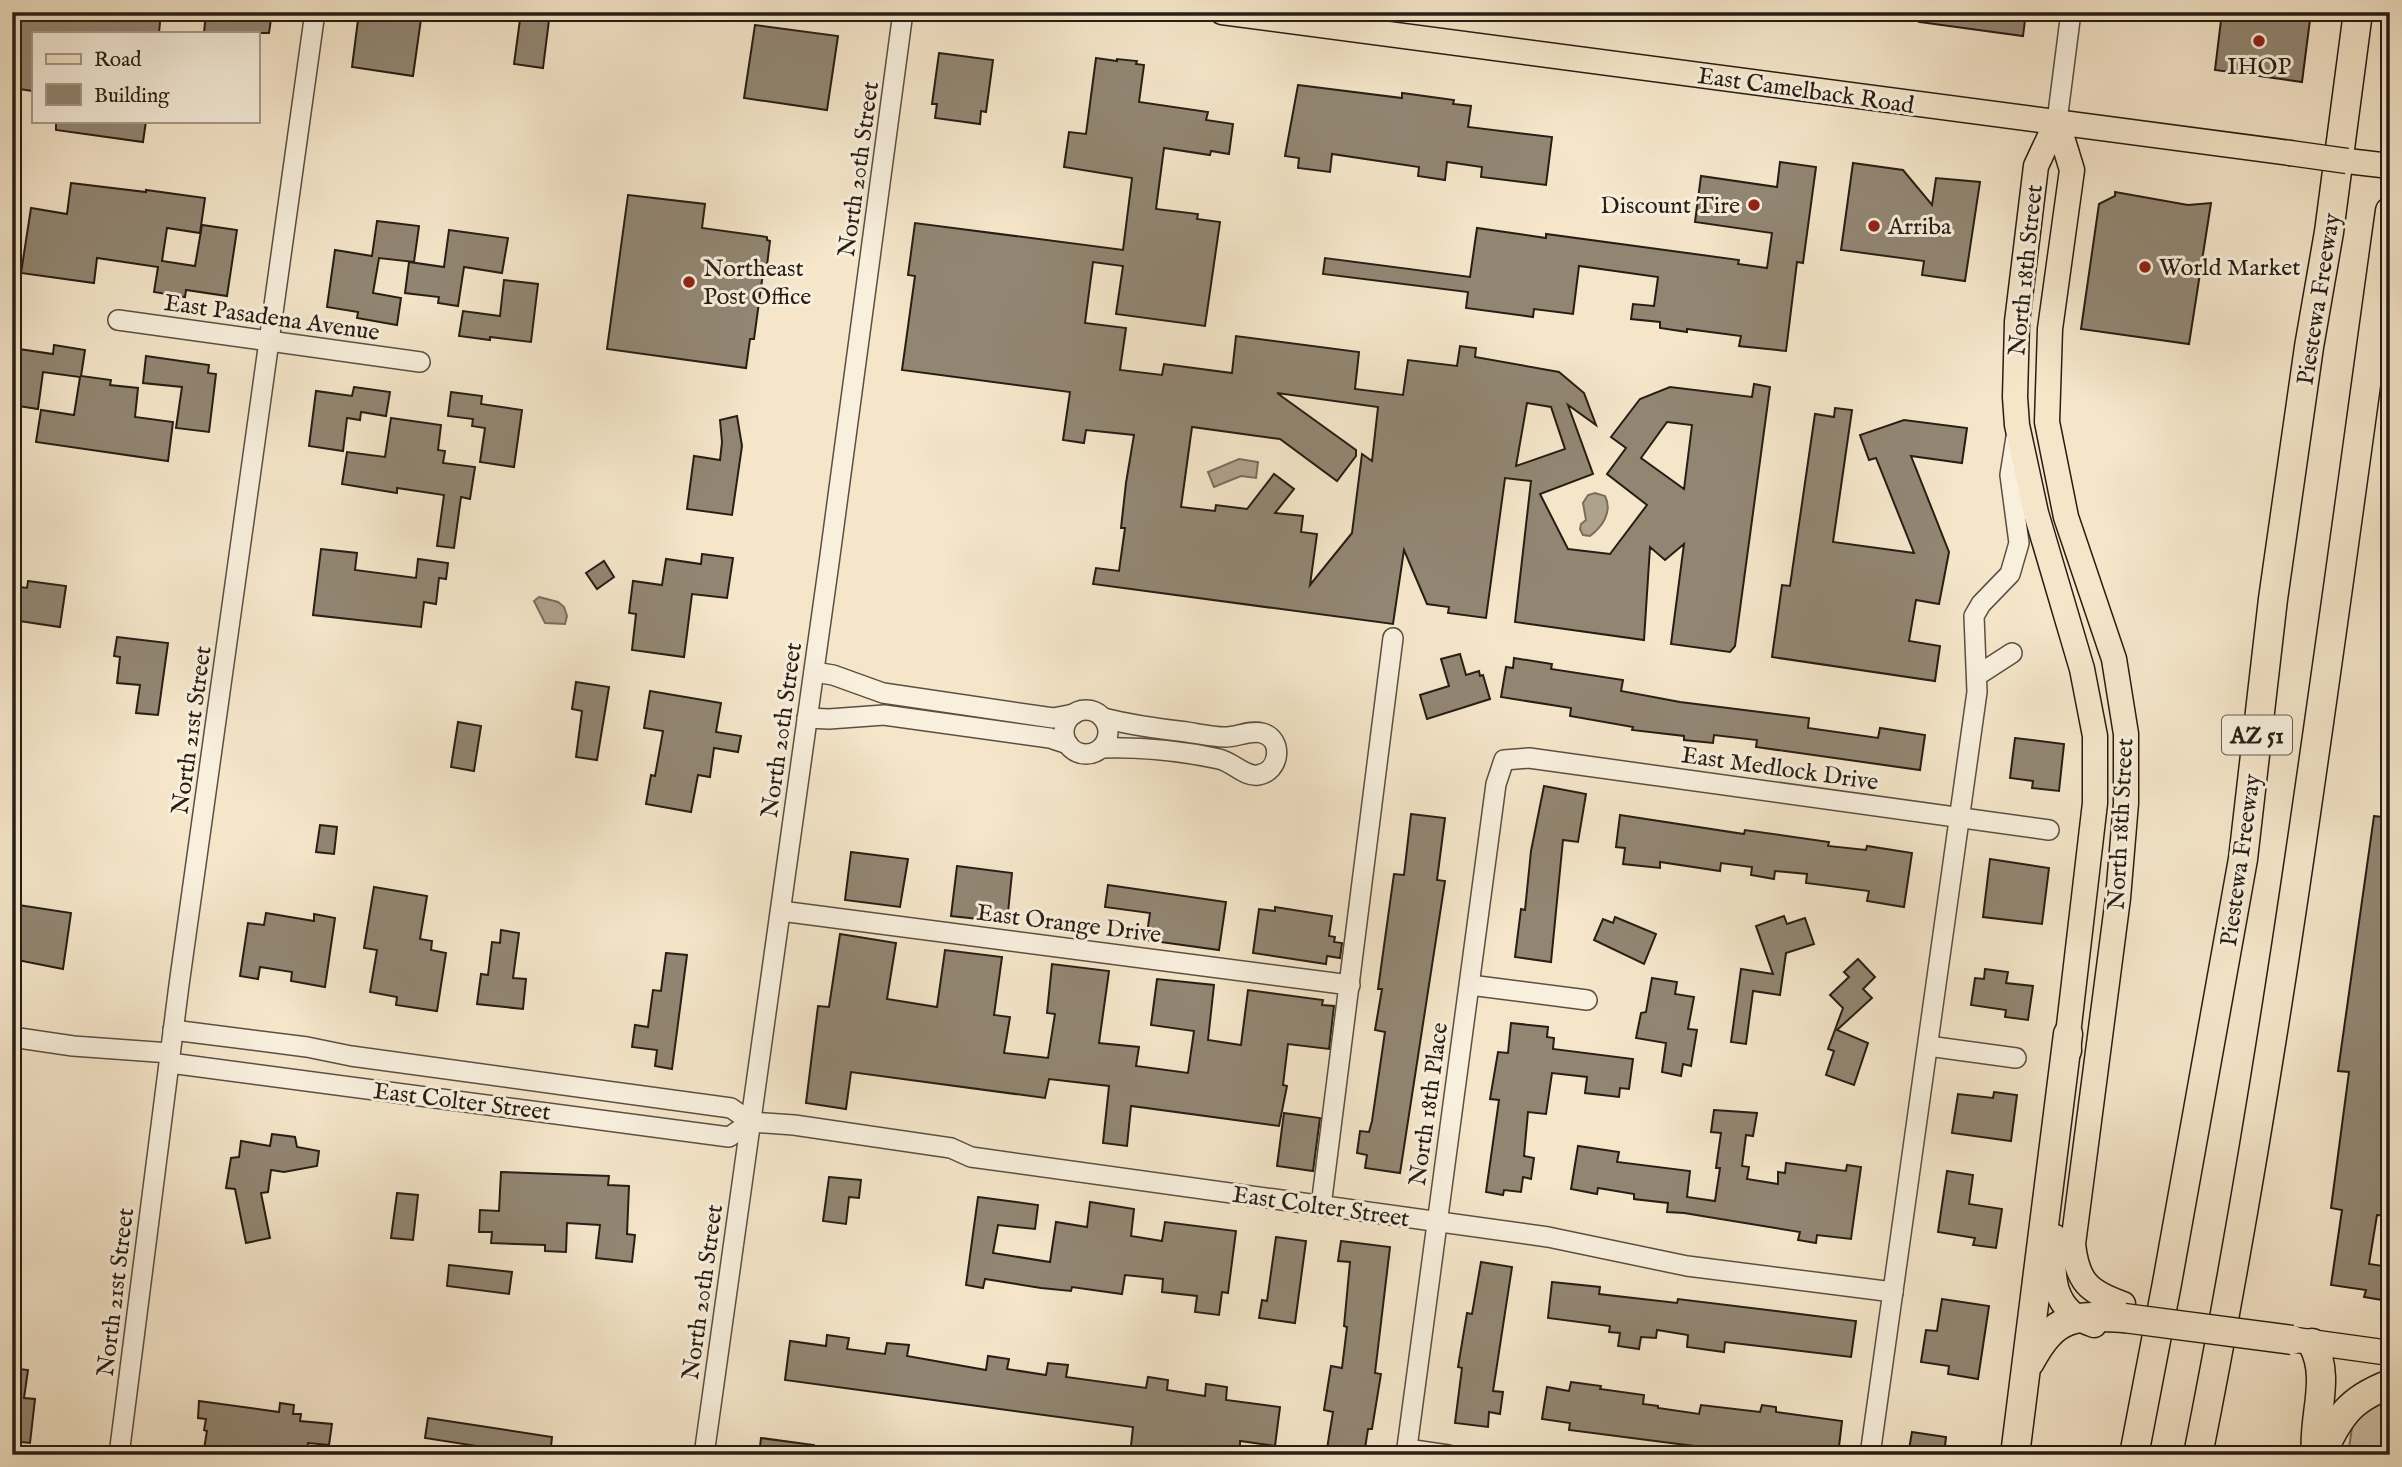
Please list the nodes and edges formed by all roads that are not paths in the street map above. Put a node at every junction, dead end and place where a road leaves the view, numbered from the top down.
1 (315, 12) edge
2 (903, 12) edge
3 (1222, 12) edge
4 (2071, 12) edge
5 (2358, 12) edge
6 (2057, 121) junction
7 (2390, 166) edge
8 (2390, 211) edge
9 (118, 320) dead end
10 (269, 341) junction
11 (421, 362) dead end
12 (2017, 425) junction
13 (1393, 638) dead end
14 (2012, 653) dead end
15 (814, 672) junction
16 (1978, 675) junction
17 (1074, 714) junction
18 (807, 718) junction
19 (1102, 719) junction
20 (1068, 744) junction
21 (1102, 748) junction
22 (1504, 760) joint
23 (1958, 817) junction
24 (2049, 830) dead end
25 (781, 911) junction
26 (1350, 985) junction
27 (1470, 985) junction
28 (1587, 1000) dead end
29 (173, 1030) junction
30 (2068, 1034) junction
31 (12, 1037) edge
32 (1928, 1046) junction
33 (170, 1058) junction
34 (2016, 1058) dead end
35 (751, 1122) junction
36 (1321, 1206) junction
37 (1437, 1223) junction
38 (1893, 1292) junction
39 (2121, 1317) junction
40 (2076, 1318) junction
41 (2302, 1341) junction
42 (2390, 1353) edge
43 (2027, 1368) junction
44 (2390, 1384) edge
45 (1406, 1452) edge
46 (119, 1455) edge
47 (704, 1455) edge
48 (1448, 1455) edge
49 (1870, 1455) edge
50 (2015, 1455) edge
51 (2134, 1455) edge
52 (2198, 1455) edge
53 (2318, 1455) edge

1 - 10 street, North 21st Street
2 - 15 street, North 20th Street
3 - 6 main road, East Camelback Road
4 - 6 street, North 18th Street
5 - 51 highway, Piestewa Freeway / AZ 51
6 - 7 main road, East Camelback Road, bridge
6 - 12 main road, North 18th Street
6 - 39 main road, North 18th Street
8 - 52 highway, AZ 51
9 - 10 street, East Pasadena Avenue
10 - 11 street, East Pasadena Avenue
10 - 29 street, North 21st Street
12 - 16 street, North 18th Street
12 - 30 main road, North 18th Street
13 - 26 street
14 - 16 street
15 - 17 street
15 - 18 street, North 20th Street
16 - 23 street, North 18th Street
17 - 19 street
17 - 20 street
18 - 20 street
18 - 25 street, North 20th Street
19 - 21 street
19 - 21 street
20 - 21 street
22 - 23 street, East Medlock Drive
22 - 27 street, North 18th Place
23 - 24 street, East Medlock Drive
23 - 32 street, North 18th Street
25 - 26 street, East Orange Drive
25 - 35 street, North 20th Street
26 - 36 street
27 - 28 street
27 - 37 street, North 18th Place
29 - 33 street, North 21st Street
29 - 35 street, East Colter Street
30 - 40 main road, North 18th Street
30 - 43 highway
31 - 33 street, East Colter Street
32 - 34 street
32 - 38 street, North 18th Street
33 - 35 street, East Colter Street
33 - 46 street, North 21st Street
35 - 36 street, East Colter Street
35 - 47 street, North 20th Street
36 - 37 street, East Colter Street
37 - 38 street, East Colter Street
37 - 45 street, North 18th Place
38 - 49 street, North 18th Street
39 - 40 highway
39 - 41 highway, bridge
40 - 43 highway
41 - 42 main road
41 - 53 highway
43 - 50 highway
44 - 53 highway
45 - 48 street

